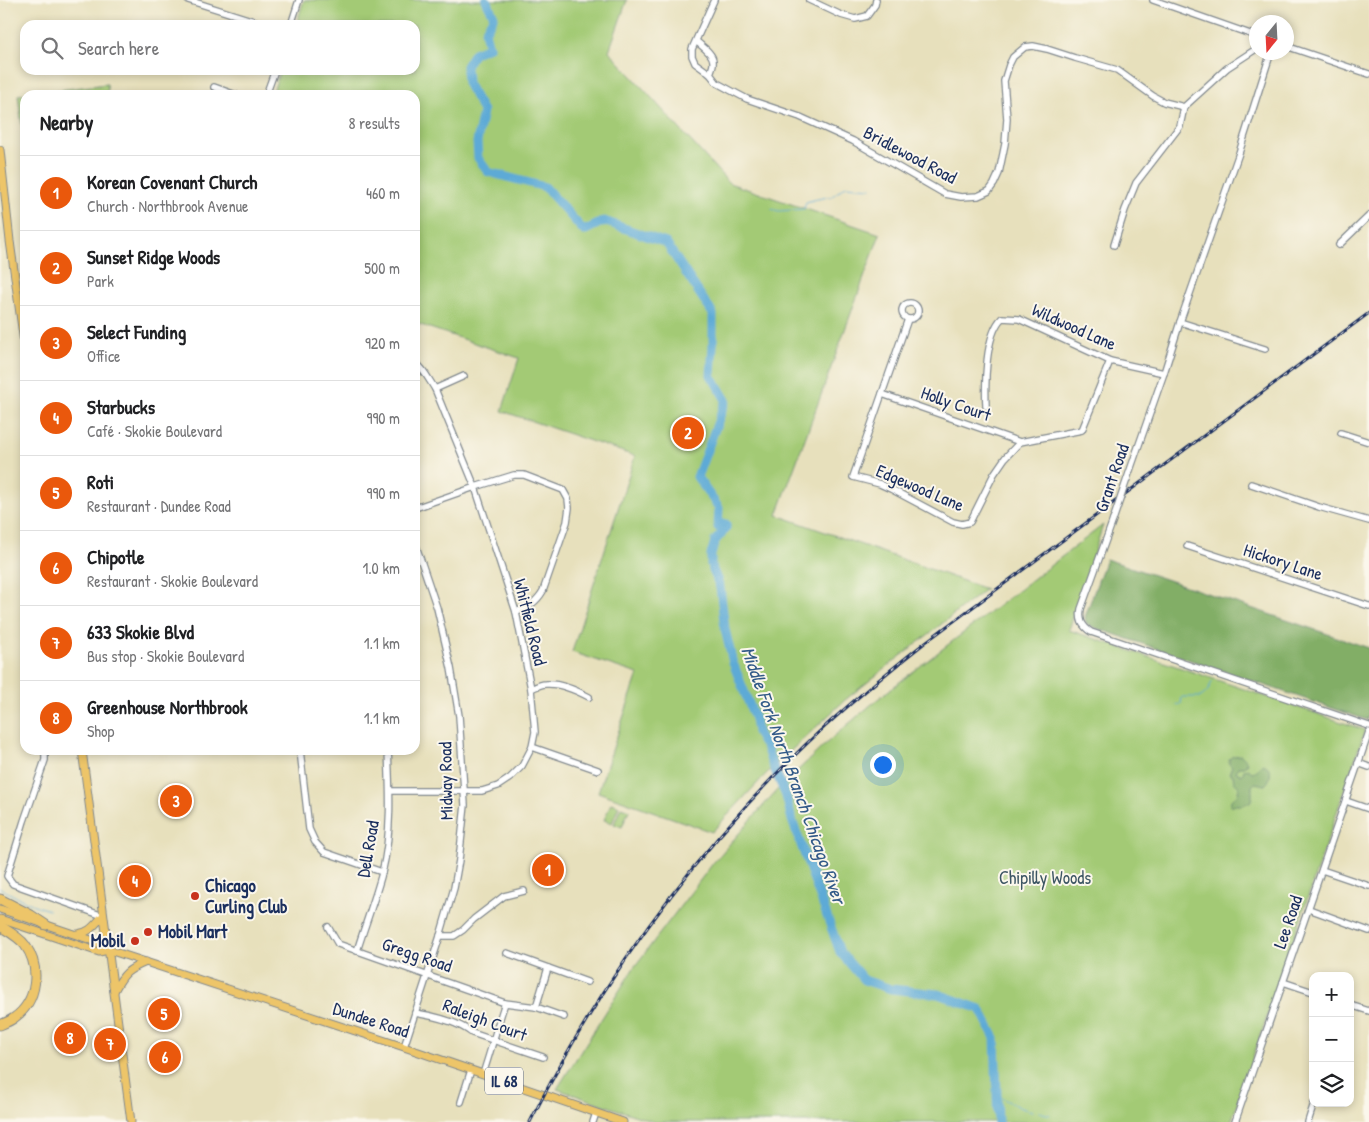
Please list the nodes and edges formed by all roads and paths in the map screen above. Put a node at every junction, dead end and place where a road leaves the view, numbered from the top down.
1 (188, 0) edge
2 (299, 0) edge
3 (714, 0) edge
4 (809, 0) edge
5 (876, 0) edge
6 (1153, 0) edge
7 (251, 20) edge
8 (292, 20) edge
9 (1249, 34) edge
10 (696, 41) junction
11 (1294, 49) edge
12 (1249, 54) edge
13 (1268, 60) edge
14 (710, 74) junction
15 (1369, 74) edge
16 (273, 75) edge
17 (214, 86) dead end
18 (224, 90) edge
19 (268, 90) edge
20 (1184, 107) junction
21 (0, 150) edge
22 (1369, 216) edge
23 (1114, 245) dead end
24 (1339, 245) dead end
25 (20, 313) edge
26 (908, 319) dead end
27 (1180, 322) junction
28 (1265, 349) dead end
29 (1110, 361) junction
30 (420, 367) edge
31 (1164, 373) junction
32 (464, 376) dead end
33 (435, 389) junction
34 (882, 394) junction
35 (986, 406) dead end
36 (1341, 432) dead end
37 (1020, 442) junction
38 (1369, 442) edge
39 (1251, 484) dead end
40 (475, 486) junction
41 (420, 506) edge
42 (1369, 521) edge
43 (1187, 546) dead end
44 (420, 557) edge
45 (1369, 606) edge
46 (516, 612) junction
47 (531, 689) junction
48 (589, 697) dead end
49 (1369, 726) edge
50 (1369, 732) edge
51 (532, 748) junction
52 (45, 755) edge
53 (83, 755) edge
54 (301, 755) edge
55 (388, 755) edge
56 (1358, 763) junction
57 (1369, 766) edge
58 (598, 770) dead end
59 (390, 791) junction
60 (464, 791) junction
61 (1346, 801) junction
62 (1369, 809) edge
63 (1322, 870) junction
64 (382, 872) junction
65 (1369, 886) edge
66 (524, 891) dead end
67 (0, 899) edge
68 (1309, 909) junction
69 (0, 910) edge
70 (103, 916) junction
71 (0, 919) edge
72 (46, 925) junction
73 (0, 926) edge
74 (328, 927) dead end
75 (1369, 931) edge
76 (74, 934) junction
77 (440, 936) junction
78 (109, 950) junction
79 (357, 951) junction
80 (507, 953) dead end
81 (146, 962) junction
82 (548, 968) junction
83 (428, 974) junction
84 (587, 982) dead end
85 (1284, 982) junction
86 (1309, 991) edge
87 (114, 992) junction
88 (506, 1003) junction
89 (1354, 1006) edge
90 (536, 1007) junction
91 (1369, 1012) edge
92 (415, 1013) junction
93 (564, 1017) dead end
94 (0, 1024) edge
95 (493, 1040) junction
96 (404, 1047) junction
97 (543, 1057) dead end
98 (471, 1070) junction
99 (483, 1074) junction
100 (461, 1102) dead end
101 (1313, 1107) edge
102 (599, 1117) edge
103 (131, 1122) edge
104 (593, 1122) edge
105 (623, 1122) edge
106 (1235, 1122) edge
107 (1308, 1122) edge

1 - 7 street
2 - 8 street
3 - 10 street, Bridlewood Road
4 - 5 street
6 - 9 street
10 - 14 street
10 - 14 street, Bridlewood Road
11 - 15 street
12 - 20 street
13 - 27 street, Grant Road
14 - 20 street, Bridlewood Road
16 - 19 street
17 - 18 street
20 - 23 street
21 - 25 main road
22 - 24 street
26 - 34 street, Edgewood Lane
27 - 28 street
27 - 31 street, Grant Road
29 - 31 street, Wildwood Lane
29 - 35 street, Wildwood Lane
29 - 37 street
30 - 33 street, Whitfield Road
31 - 49 street, Grant Road, bridge
32 - 33 street
33 - 40 street, Whitfield Road
34 - 37 street, Holly Court
34 - 37 street, Edgewood Lane
36 - 38 street
39 - 42 street
40 - 41 street
40 - 46 street, Whitfield Road
40 - 46 street
43 - 45 street, Hickory Lane
44 - 60 street, Midway Road
46 - 47 street, Whitfield Road
47 - 48 street
47 - 51 street, Whitfield Road
50 - 56 street, Lee Road
51 - 58 street
51 - 60 street, Whitfield Road
52 - 70 street
53 - 70 main road
54 - 64 street
55 - 59 street, Dell Road
56 - 57 street
56 - 61 street, Lee Road
59 - 60 street, Whitfield Road
59 - 64 street, Dell Road
60 - 77 street, Midway Road
61 - 62 street
61 - 63 street, Lee Road
63 - 65 street
63 - 68 street, Lee Road
64 - 79 street, Dell Road
66 - 77 street
67 - 72 highway
68 - 75 street
68 - 85 street, Lee Road
69 - 72 main road, Dundee Road
70 - 76 main road
70 - 78 main road
71 - 78 main road, Dundee Road / IL 68
72 - 76 main road, Dundee Road / IL 68
73 - 94 highway
74 - 79 street, Gregg Road
76 - 78 main road, Dundee Road / IL 68
77 - 83 street, Midway Road
78 - 81 main road, Dundee Road / IL 68
78 - 87 main road
79 - 83 street, Gregg Road
80 - 82 street
81 - 87 main road
81 - 96 main road, Dundee Road / IL 68
82 - 84 street
82 - 90 street
83 - 88 street, Gregg Road
83 - 92 street, Midway Road
85 - 86 street
85 - 106 street, Lee Road
87 - 103 main road
88 - 90 street, Gregg Road
88 - 95 street
89 - 91 street
90 - 93 street, Gregg Road
92 - 95 street, Raleigh Court
92 - 96 street, Midway Road
95 - 97 street, Raleigh Court
95 - 99 street
96 - 98 main road, Dundee Road / IL 68
98 - 99 main road, Dundee Road / IL 68
98 - 100 street
99 - 102 main road, Dundee Road / IL 68
101 - 107 street
102 - 104 street
102 - 105 main road, Dundee Road / IL 68

